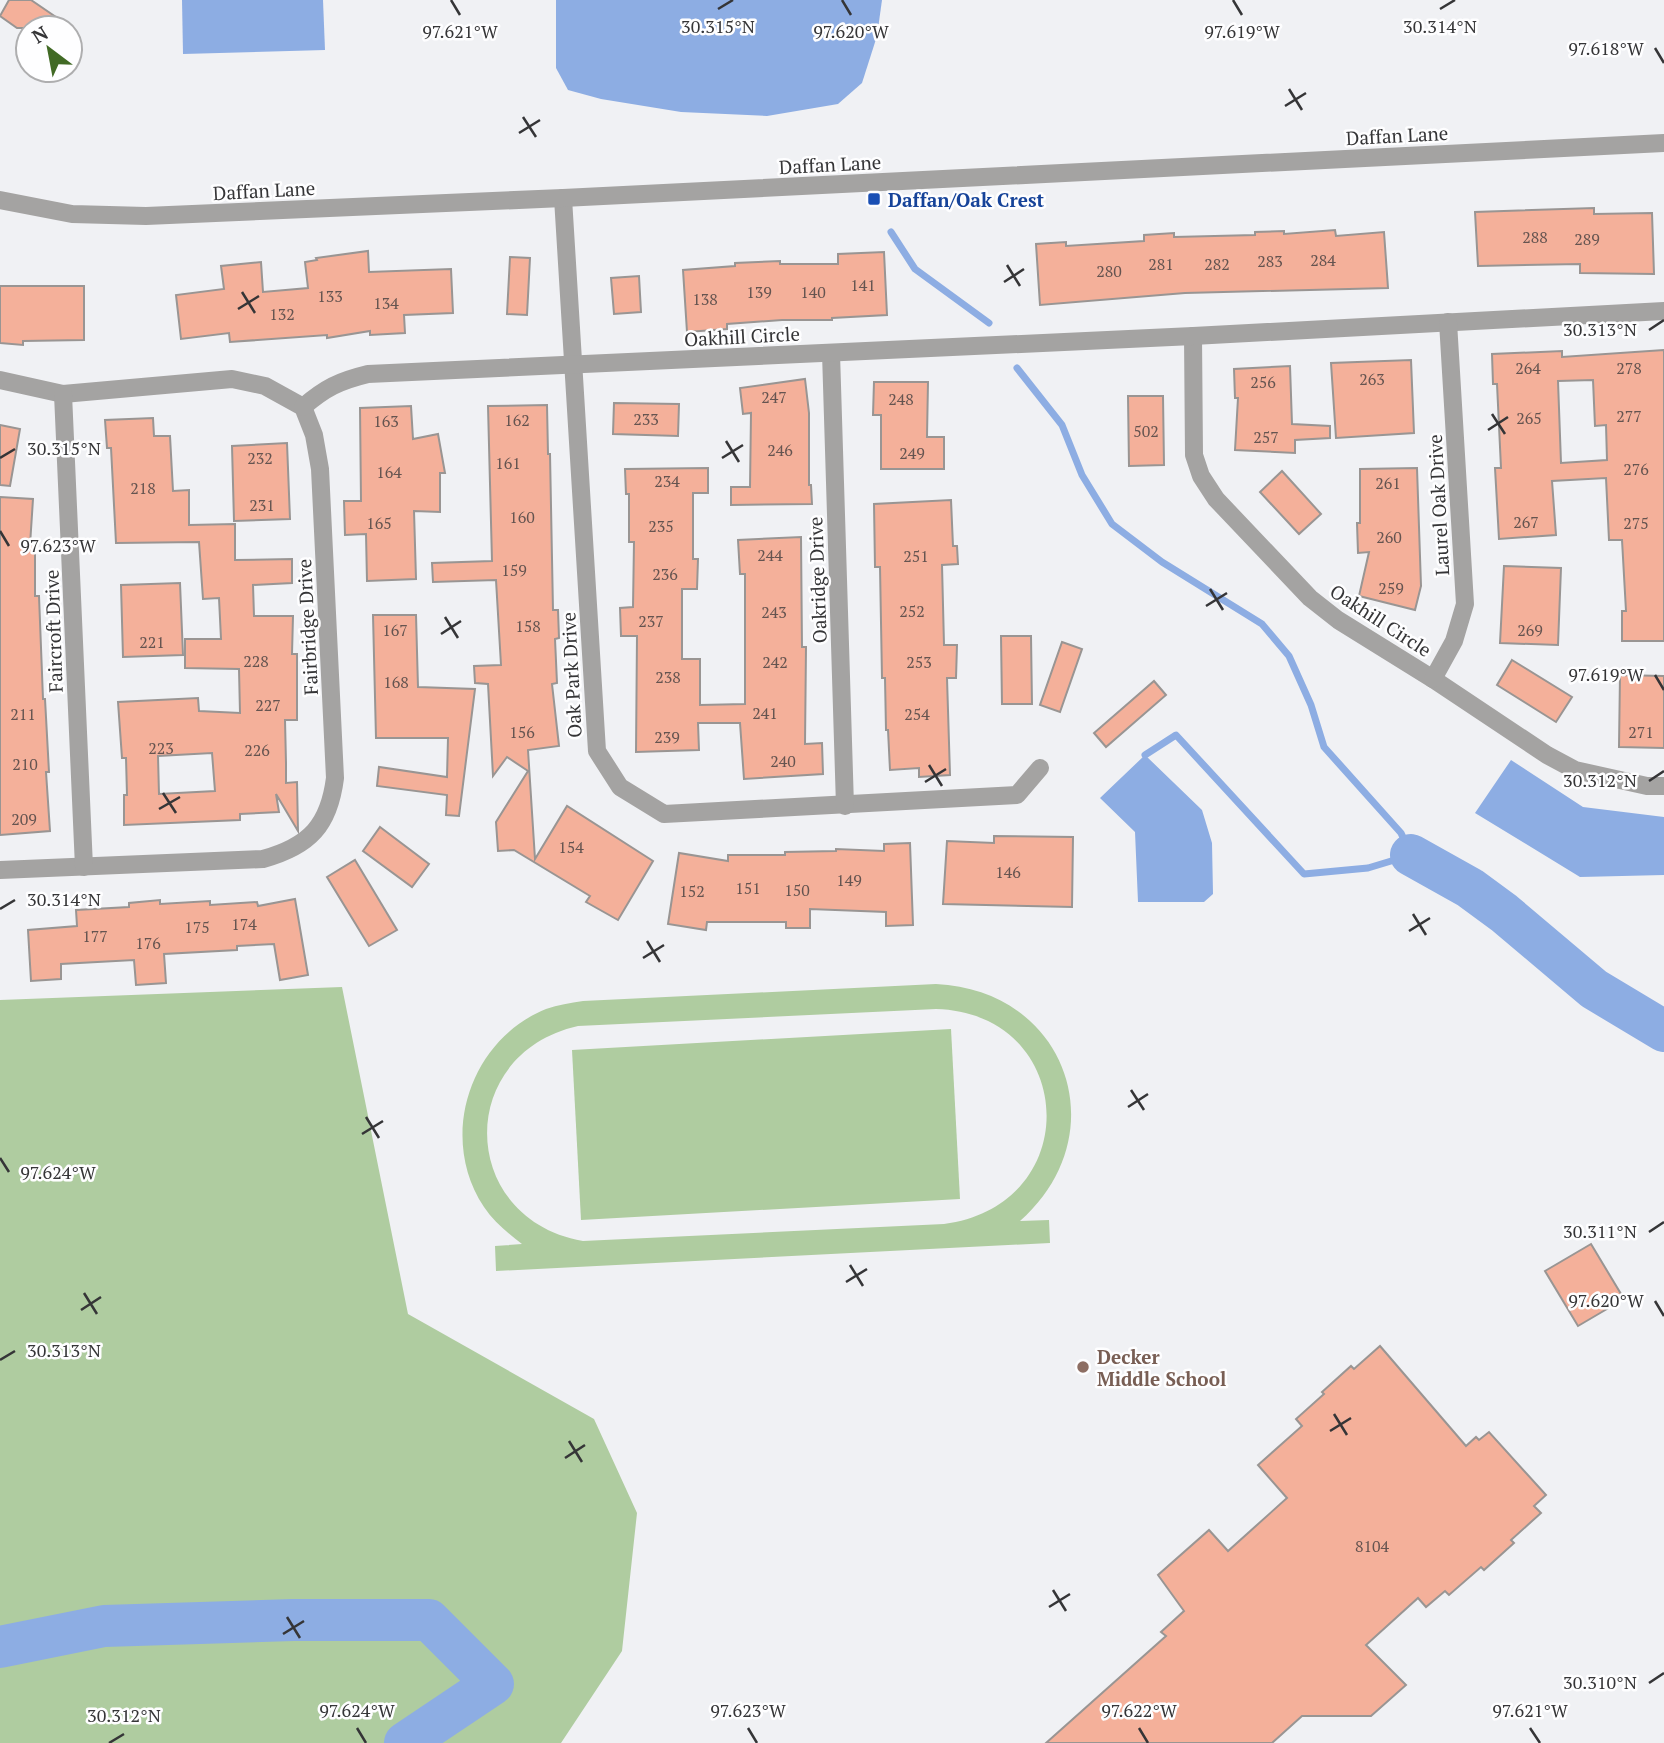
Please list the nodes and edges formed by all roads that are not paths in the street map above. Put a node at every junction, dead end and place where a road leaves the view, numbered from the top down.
1 (1664, 143) edge
2 (563, 198) junction
3 (0, 200) edge
4 (1664, 310) edge
5 (1448, 322) junction
6 (1193, 336) junction
7 (831, 353) junction
8 (573, 365) junction
9 (0, 380) edge
10 (64, 394) junction
11 (303, 407) junction
12 (1433, 679) junction
13 (1040, 768) dead end
14 (1664, 786) edge
15 (845, 806) junction
16 (84, 867) junction
17 (0, 870) edge

1 - 2 street, Daffan Lane
2 - 3 street, Daffan Lane
2 - 8 street, Oak Park Drive
4 - 5 street, Oakhill Circle
5 - 6 street, Oakhill Circle
5 - 12 street, Laurel Oak Drive
6 - 7 street, Oakhill Circle
6 - 12 street, Oakhill Circle
7 - 8 street, Oakhill Circle
7 - 15 street, Oakridge Drive
8 - 11 street, Oakhill Circle
8 - 15 street, Oak Park Drive
9 - 10 street
10 - 11 street
10 - 16 street, Faircroft Drive
11 - 16 street, Fairbridge Drive
12 - 14 street, Oakhill Circle
13 - 15 street, Oak Park Drive
16 - 17 street, Fairbridge Drive

